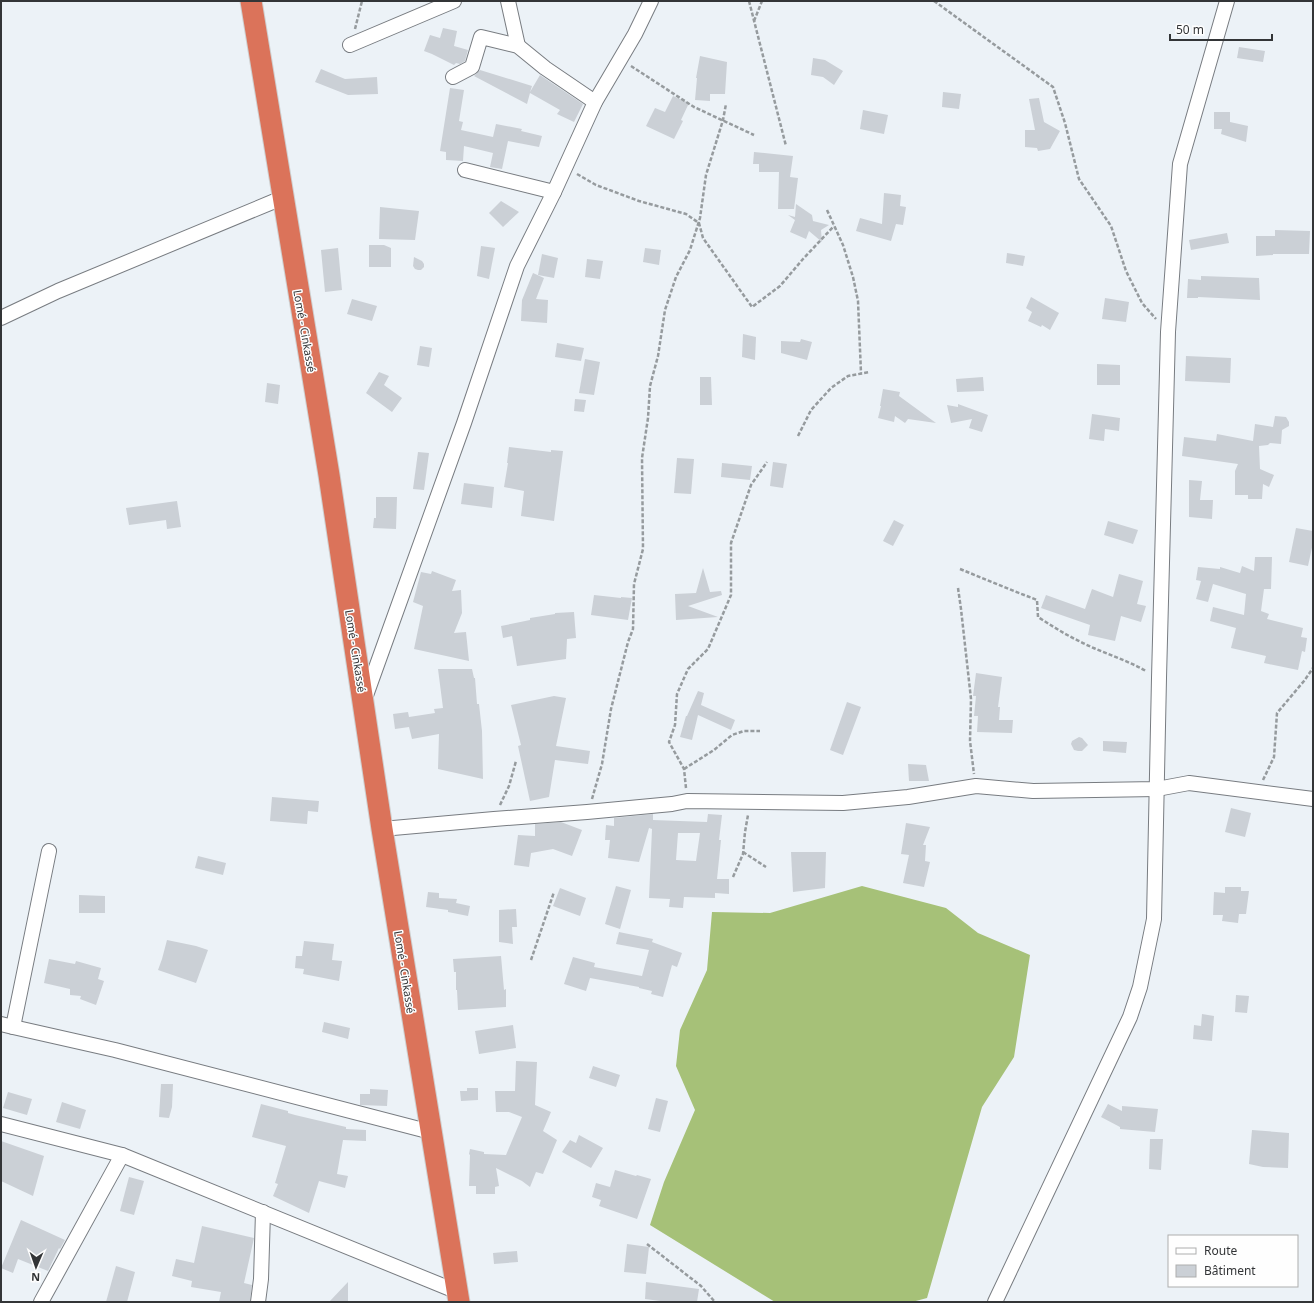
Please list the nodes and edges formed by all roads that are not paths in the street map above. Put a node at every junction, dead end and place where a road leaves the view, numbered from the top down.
1 (251, 1) edge
2 (454, 1) edge
3 (508, 1) edge
4 (651, 1) edge
5 (1227, 1) edge
6 (350, 45) road end
7 (518, 46) junction
8 (453, 77) dead end
9 (595, 102) junction
10 (465, 170) dead end
11 (554, 192) junction
12 (282, 198) junction
13 (1, 318) edge
14 (364, 703) junction
15 (1158, 789) junction
16 (1313, 800) edge
17 (382, 829) junction
18 (49, 852) dead end
19 (7, 1026) edge
20 (1, 1124) edge
21 (431, 1132) junction
22 (122, 1155) junction
23 (263, 1212) junction
24 (459, 1297) edge
25 (41, 1302) edge
26 (258, 1302) edge
27 (995, 1302) edge

1 - 12 highway, Lomé - Cinkassé
2 - 6 street
3 - 7 street
4 - 9 street
5 - 15 street
7 - 8 street
7 - 9 street
9 - 11 street
10 - 11 street
11 - 14 street
12 - 13 street
12 - 14 highway, Lomé - Cinkassé
14 - 17 highway, Lomé - Cinkassé
15 - 16 street
15 - 17 street
15 - 27 street
17 - 21 highway, Lomé - Cinkassé
18 - 19 street
19 - 21 street
20 - 22 street
21 - 24 highway, Lomé - Cinkassé
22 - 23 street
22 - 25 street
23 - 24 street
23 - 26 street

